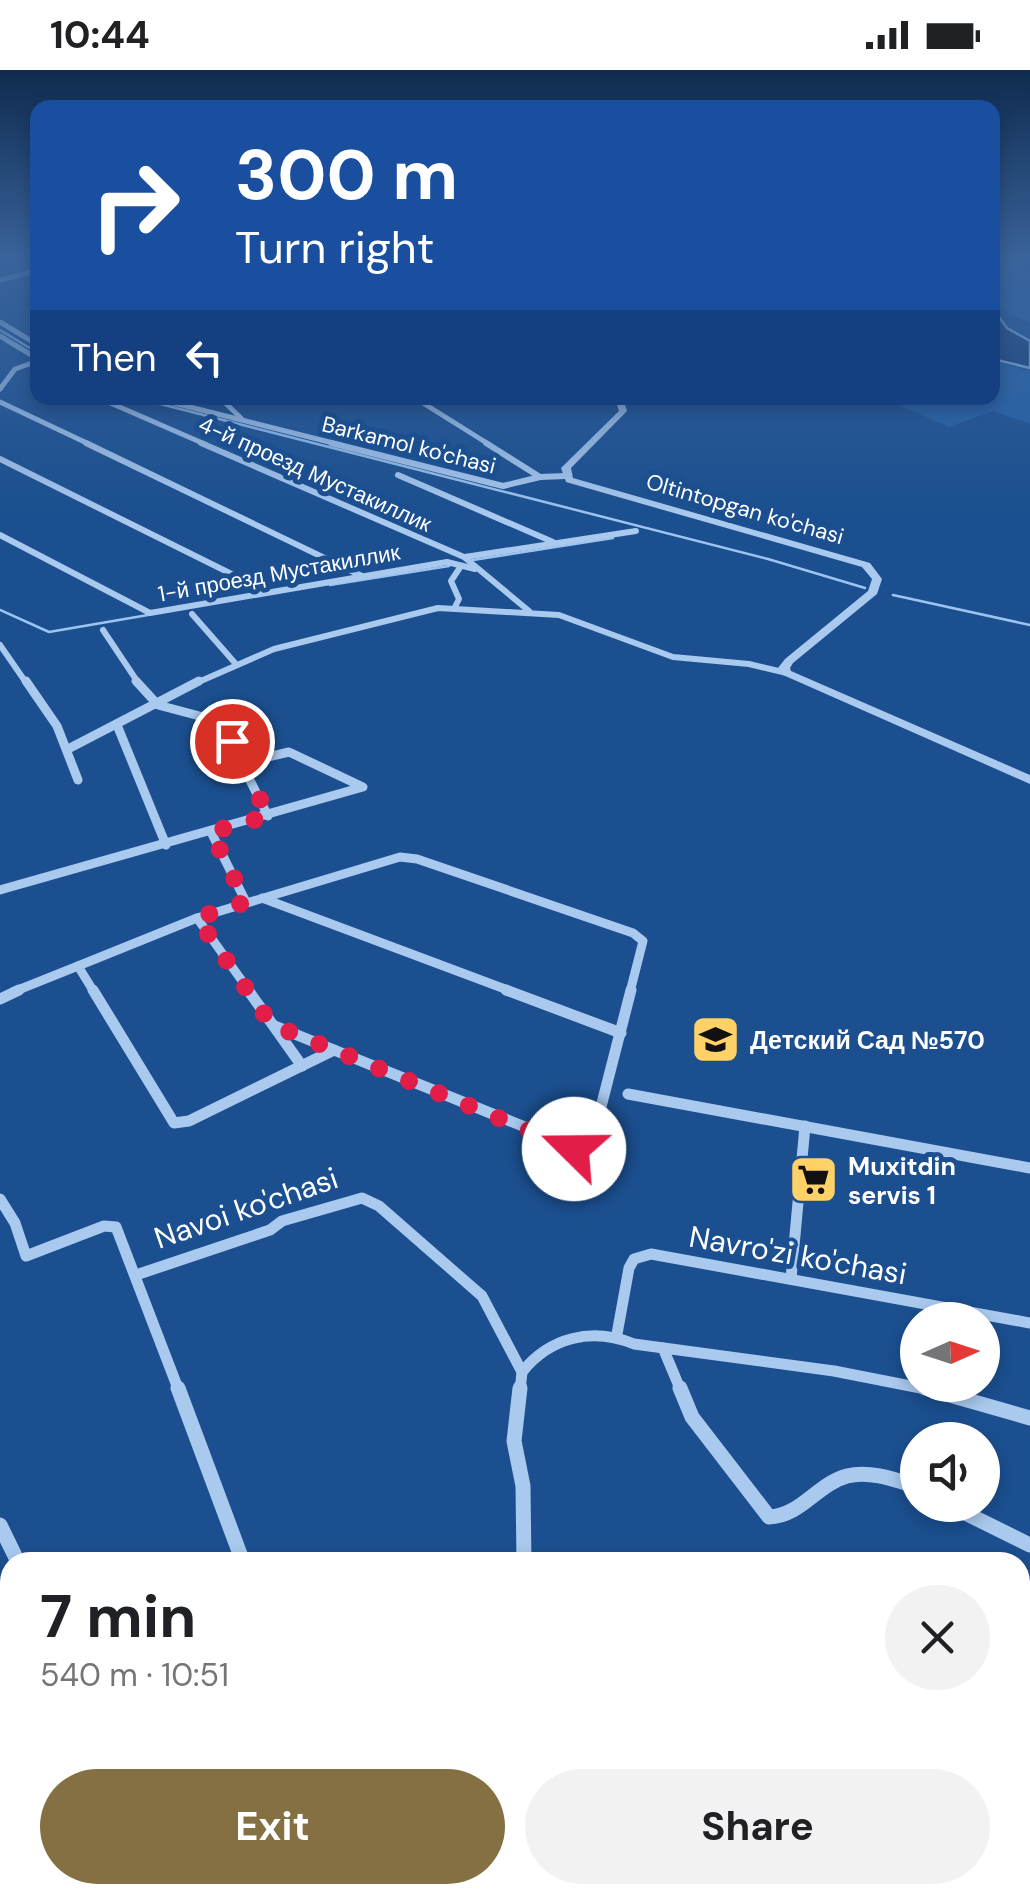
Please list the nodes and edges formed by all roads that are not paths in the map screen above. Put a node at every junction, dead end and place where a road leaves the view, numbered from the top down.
1 (30, 364) edge
2 (4, 368) dead end
3 (14, 368) junction
4 (0, 389) edge
5 (0, 402) edge
6 (114, 405) edge
7 (182, 405) edge
8 (227, 405) edge
9 (427, 405) edge
10 (624, 405) edge
11 (242, 420) junction
12 (0, 459) edge
13 (398, 474) dead end
14 (565, 476) junction
15 (540, 477) junction
16 (636, 530) dead end
17 (0, 535) edge
18 (554, 542) junction
19 (461, 559) junction
20 (364, 577) junction
21 (269, 592) junction
22 (455, 607) junction
23 (532, 612) junction
24 (192, 614) dead end
25 (103, 630) dead end
26 (0, 646) edge
27 (235, 663) junction
28 (14, 670) junction
29 (787, 673) junction
30 (0, 675) edge
31 (158, 705) junction
32 (117, 725) junction
33 (68, 749) junction
34 (242, 763) junction
35 (78, 780) dead end
36 (1030, 780) edge
37 (268, 816) junction
38 (211, 832) junction
39 (166, 845) junction
40 (0, 890) edge
41 (261, 898) junction
42 (246, 902) junction
43 (197, 918) junction
44 (78, 966) junction
45 (0, 999) edge
46 (271, 1024) junction
47 (621, 1033) junction
48 (334, 1050) junction
49 (302, 1066) junction
50 (628, 1094) dead end
51 (805, 1126) junction
52 (1030, 1168) edge
53 (0, 1199) edge
54 (136, 1275) junction
55 (791, 1280) junction
56 (1030, 1323) edge
57 (617, 1334) junction
58 (662, 1348) junction
59 (522, 1372) junction
60 (1030, 1418) edge
61 (900, 1482) edge
62 (984, 1522) edge
63 (0, 1525) edge
64 (1030, 1544) edge
65 (13, 1552) edge
66 (239, 1552) edge
67 (524, 1552) edge

1 - 3 street
2 - 3 street
3 - 4 street
5 - 20 street
6 - 19 street, 4-й проезд Мустакиллик
7 - 11 street, Barkamol ko'chasi
8 - 11 street
9 - 15 street, Barkamol ko'chasi
10 - 14 street
11 - 15 street, Barkamol ko'chasi
12 - 21 street
13 - 18 street
14 - 15 street, Barkamol ko'chasi
14 - 29 street, Oltintopgan ko'chasi
16 - 18 street
17 - 21 street, 1-й проезд Мустакиллик
18 - 19 street
19 - 20 street, 1-й проезд Мустакиллик
19 - 22 street
19 - 23 street
20 - 21 street, 1-й проезд Мустакиллик
22 - 23 street
22 - 27 street
23 - 29 street
24 - 27 street
25 - 31 street
26 - 28 street
27 - 31 street
28 - 30 street
28 - 33 street
29 - 36 street
31 - 32 street
31 - 34 street
32 - 33 street
32 - 39 street
33 - 35 street
34 - 37 street
34 - 37 street
37 - 38 street
38 - 39 street
38 - 42 street
39 - 40 street
41 - 42 street
41 - 47 street
41 - 47 street
42 - 43 street
43 - 44 street
43 - 46 street
44 - 45 street
44 - 49 street
46 - 48 street
46 - 49 street
47 - 48 street
48 - 49 street
50 - 51 street
51 - 52 street
51 - 55 street
53 - 54 street
54 - 59 street, Navoi ko'chasi
54 - 66 street
55 - 56 street, Navro'zi ko'chasi
55 - 57 street, Navro'zi ko'chasi
57 - 58 street
57 - 59 street
58 - 60 street
58 - 61 street
59 - 67 street
62 - 64 street
63 - 65 street

